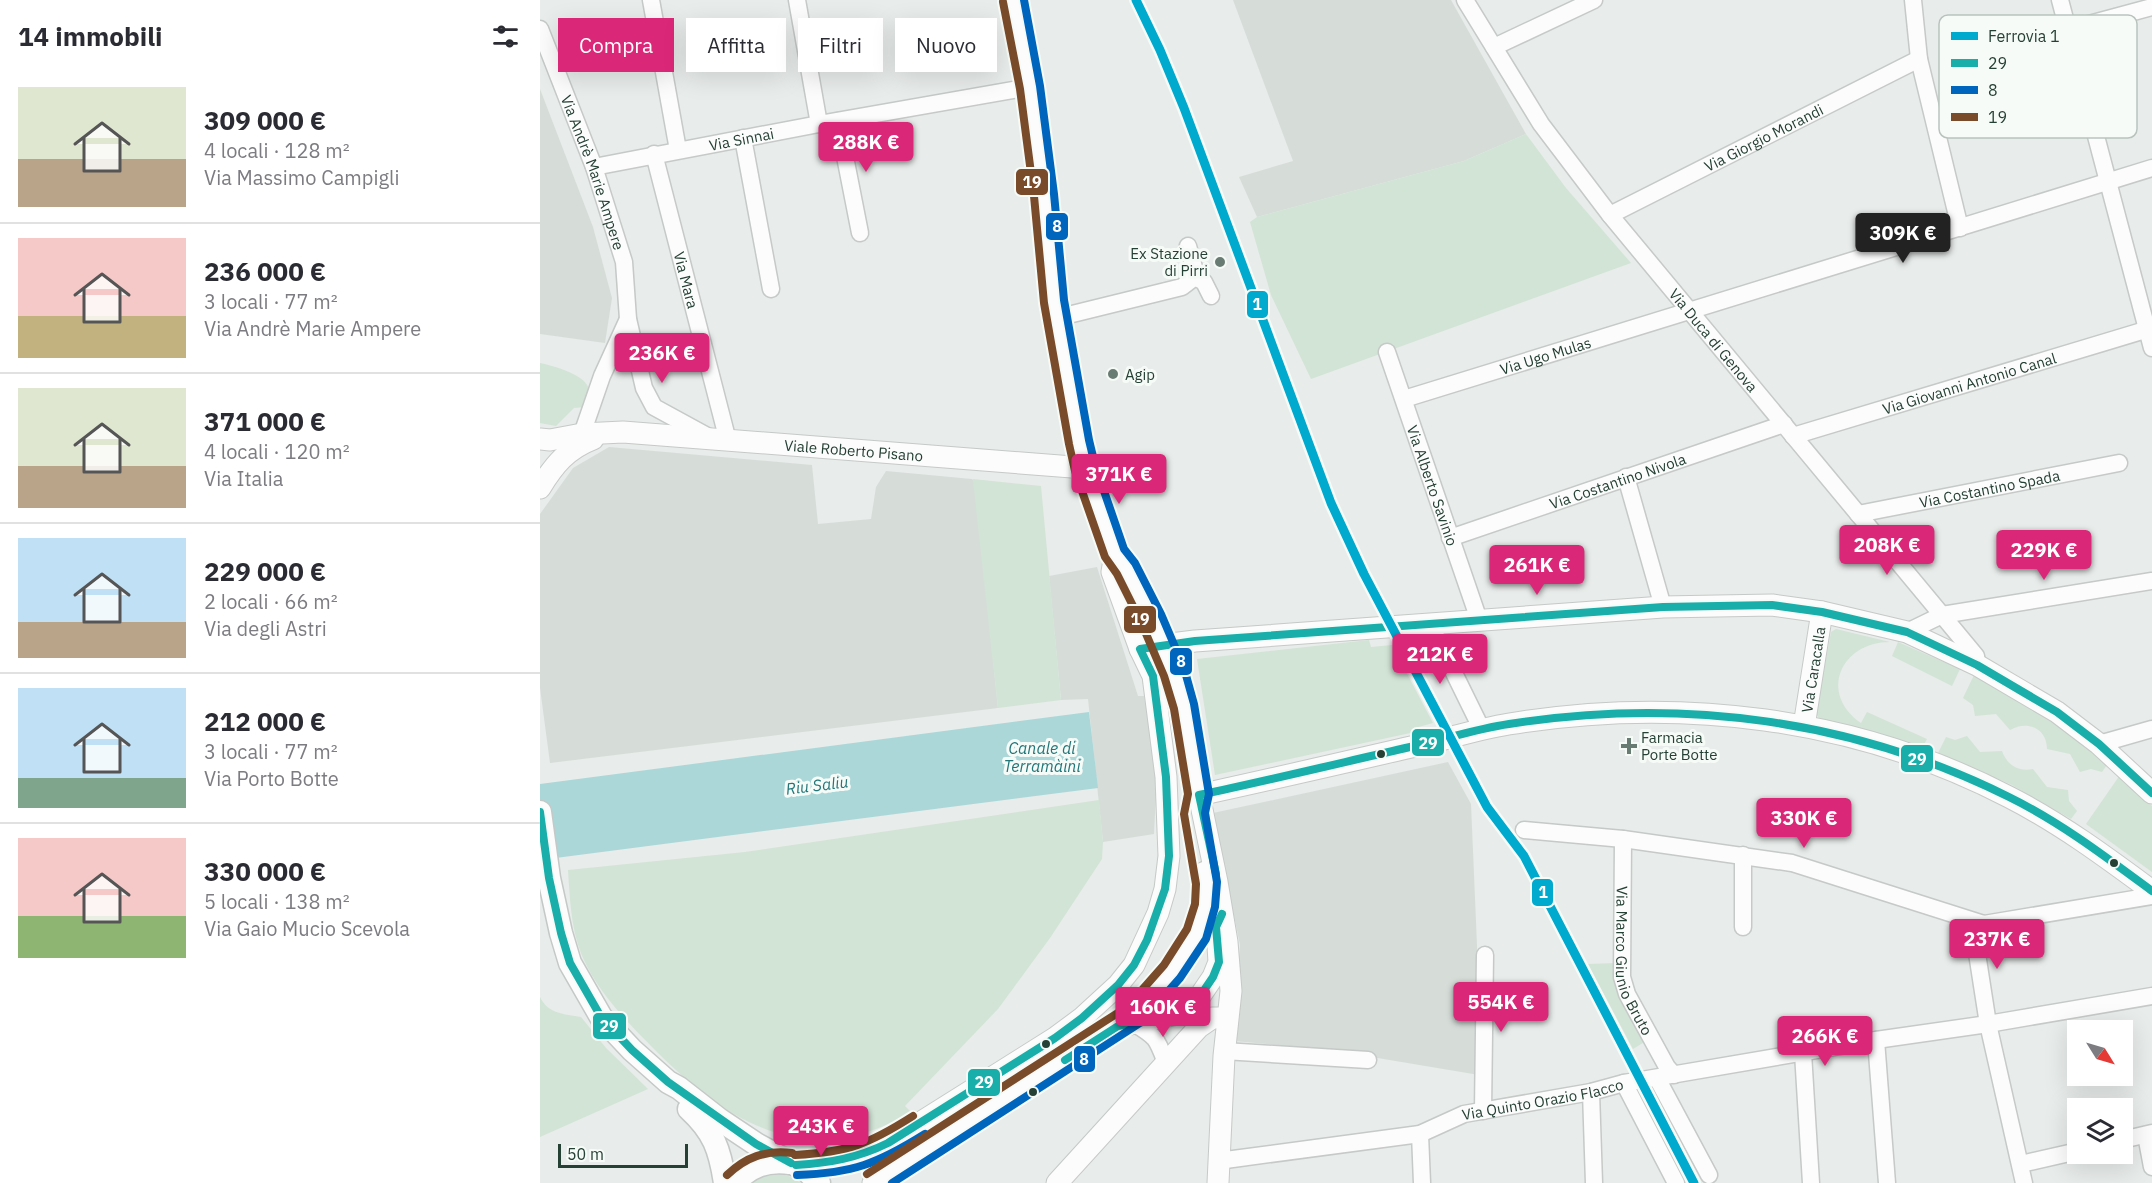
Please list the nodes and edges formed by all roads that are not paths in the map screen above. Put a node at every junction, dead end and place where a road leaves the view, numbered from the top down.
1 (651, 0) edge
2 (797, 0) edge
3 (1013, 0) edge
4 (1465, 0) edge
5 (1594, 0) edge
6 (1913, 0) edge
7 (2060, 0) edge
8 (2152, 7) edge
9 (2064, 15) edge
10 (2122, 15) edge
11 (540, 29) edge
12 (1494, 47) junction
13 (1919, 59) junction
14 (1030, 87) junction
15 (838, 121) junction
16 (819, 124) junction
17 (743, 138) junction
18 (2097, 138) edge
19 (678, 150) junction
20 (654, 154) junction
21 (594, 167) junction
22 (2152, 168) edge
23 (2109, 180) junction
24 (1610, 215) junction
25 (1960, 228) junction
26 (861, 233) dead end
27 (1188, 246) dead end
28 (1195, 277) junction
29 (771, 289) dead end
30 (1211, 296) dead end
31 (1687, 310) junction
32 (1056, 318) junction
33 (628, 319) junction
34 (2150, 328) edge
35 (2152, 348) edge
36 (1387, 352) dead end
37 (1404, 399) junction
38 (1789, 430) junction
39 (623, 432) junction
40 (582, 434) junction
41 (540, 439) edge
42 (719, 439) junction
43 (2119, 463) dead end
44 (1085, 468) junction
45 (1626, 477) junction
46 (540, 488) edge
47 (1858, 514) junction
48 (1450, 538) junction
49 (1115, 554) junction
50 (2152, 580) edge
51 (1663, 607) junction
52 (1822, 612) junction
53 (1942, 615) junction
54 (1479, 620) junction
55 (1430, 624) junction
56 (1907, 633) junction
57 (1163, 645) junction
58 (1140, 649) junction
59 (1977, 665) junction
60 (1804, 726) junction
61 (2152, 729) edge
62 (1482, 730) junction
63 (2099, 744) junction
64 (2152, 794) edge
65 (1198, 795) junction
66 (540, 812) edge
67 (1524, 830) dead end
68 (1623, 839) junction
69 (1743, 855) junction
70 (2152, 891) edge
71 (2152, 896) edge
72 (1222, 914) junction
73 (1972, 921) junction
74 (1743, 927) dead end
75 (1485, 955) dead end
76 (2152, 996) edge
77 (1182, 1013) junction
78 (1227, 1023) junction
79 (1204, 1024) junction
80 (1988, 1024) junction
81 (1127, 1025) junction
82 (1876, 1040) junction
83 (1224, 1051) junction
84 (1803, 1053) junction
85 (1368, 1060) dead end
86 (1166, 1063) junction
87 (1674, 1075) junction
88 (1657, 1078) junction
89 (668, 1082) junction
90 (1624, 1083) junction
91 (1591, 1092) junction
92 (1483, 1111) junction
93 (1420, 1134) junction
94 (2149, 1134) edge
95 (2133, 1138) edge
96 (2067, 1154) edge
97 (720, 1160) junction
98 (1218, 1161) junction
99 (794, 1164) junction
100 (2021, 1164) junction
101 (2152, 1167) edge
102 (1709, 1175) dead end
103 (716, 1183) edge
104 (725, 1183) edge
105 (734, 1183) edge
106 (819, 1183) edge
107 (873, 1183) edge
108 (1057, 1183) edge
109 (1218, 1183) edge
110 (1422, 1183) edge
111 (1594, 1183) edge
112 (1676, 1183) edge
113 (1811, 1183) edge
114 (1887, 1183) edge
115 (2024, 1183) edge

1 - 19 street
2 - 16 street
3 - 14 street
4 - 12 street, Via Duca di Genova
5 - 12 street
6 - 13 street
7 - 9 street
8 - 10 street
11 - 21 street, Via Andrè Marie Ampere
12 - 24 street, Via Duca di Genova
13 - 24 street, Via Giorgio Morandi
13 - 25 street
14 - 15 street, Via Sinnai
14 - 32 street
15 - 16 street, Via Sinnai
15 - 26 street
16 - 17 street, Via Sinnai
17 - 19 street, Via Sinnai
17 - 29 street
18 - 23 street
19 - 20 street, Via Sinnai
20 - 21 street, Via Sinnai
20 - 42 street, Via Mara
21 - 33 street, Via Andrè Marie Ampere
22 - 23 street, Via Ugo Mulas
23 - 25 street, Via Ugo Mulas
23 - 34 street
24 - 31 street, Via Duca di Genova
25 - 31 street, Via Ugo Mulas
27 - 28 street
28 - 30 street
28 - 32 street
31 - 37 street, Via Ugo Mulas
31 - 38 street, Via Duca di Genova
32 - 44 street
33 - 40 street, Via Andrè Marie Ampere
33 - 42 street, Via Andrè Marie Ampere
34 - 35 street
34 - 38 street, Via Giovanni Antonio Canal
36 - 37 street, Via Alberto Savinio
37 - 48 street, Via Alberto Savinio
38 - 45 street, Via Costantino Nivola
38 - 47 street, Via Duca di Genova
39 - 40 street, Viale Roberto Pisano
39 - 42 street, Viale Roberto Pisano
39 - 46 street, Viale Roberto Pisano
40 - 41 street, Viale Roberto Pisano
42 - 44 street, Viale Roberto Pisano
43 - 47 street, Via Costantino Spada
44 - 49 street
45 - 48 street, Via Costantino Nivola
45 - 51 street
47 - 53 street, Via Duca di Genova
48 - 54 street, Via Alberto Savinio
49 - 57 street
49 - 58 street
50 - 53 street
51 - 52 street
51 - 54 street
52 - 56 street
52 - 60 street, Via Caracalla
53 - 56 street
53 - 59 street, Via Duca di Genova
54 - 55 street
55 - 57 street
55 - 62 street
56 - 59 street
57 - 58 street
57 - 65 street
58 - 99 street
59 - 63 street
60 - 62 street
60 - 70 street
61 - 63 street
62 - 65 street
63 - 64 street
65 - 72 street
65 - 81 street
66 - 89 main road
67 - 68 street
68 - 69 street
68 - 87 street, Via Marco Giunio Bruto
69 - 73 street
69 - 74 street
71 - 73 street
72 - 77 street
72 - 78 street
73 - 80 street
75 - 92 street
76 - 80 street, Via Quinto Orazio Flacco
77 - 79 street
77 - 81 street
78 - 79 street
78 - 83 street
79 - 83 street
79 - 86 street
80 - 82 street, Via Quinto Orazio Flacco
80 - 100 street
81 - 86 street
81 - 107 street
82 - 84 street, Via Quinto Orazio Flacco
82 - 114 street
83 - 85 street
83 - 98 street
84 - 87 street, Via Quinto Orazio Flacco
84 - 113 street
86 - 108 street
87 - 88 street, Via Quinto Orazio Flacco
88 - 90 street, Via Quinto Orazio Flacco
88 - 102 street
89 - 97 main road
89 - 99 main road
90 - 91 street, Via Quinto Orazio Flacco
90 - 112 street
91 - 92 street, Via Quinto Orazio Flacco
91 - 111 street
92 - 93 street, Via Quinto Orazio Flacco
93 - 98 street, Via Quinto Orazio Flacco
93 - 110 street
94 - 95 street
94 - 101 street
96 - 100 street
97 - 103 main road
97 - 104 main road
98 - 109 street
99 - 105 main road
99 - 106 main road
100 - 115 street

